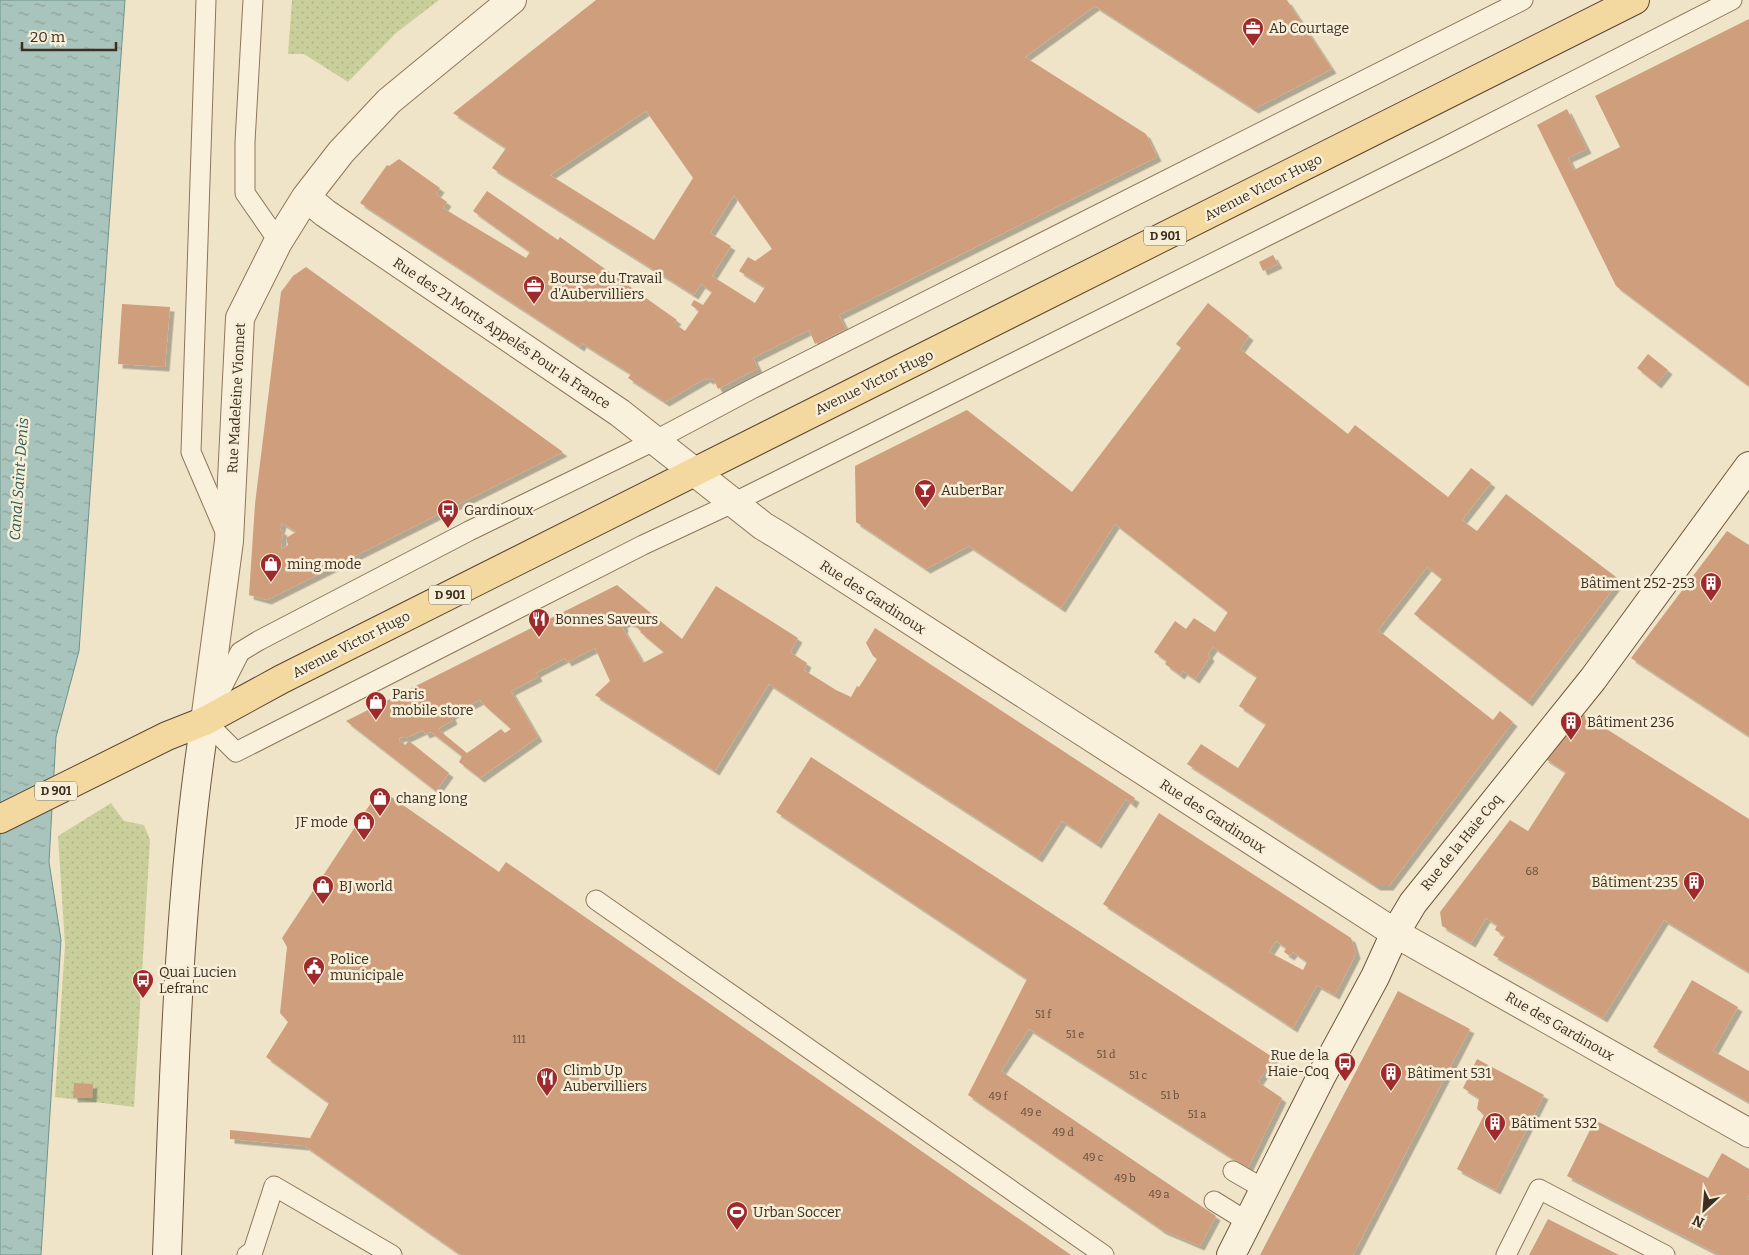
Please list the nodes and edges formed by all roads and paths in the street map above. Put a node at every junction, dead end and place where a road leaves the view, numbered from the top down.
1 (206, 0) edge
2 (254, 0) edge
3 (512, 0) edge
4 (1523, 0) edge
5 (1635, 0) edge
6 (1732, 0) edge
7 (306, 197) junction
8 (275, 237) junction
9 (656, 440) junction
10 (1749, 466) edge
11 (696, 471) junction
12 (734, 502) junction
13 (229, 541) junction
14 (205, 720) junction
15 (0, 819) edge
16 (596, 900) dead end
17 (1395, 933) junction
18 (1749, 1133) edge
19 (1233, 1171) dead end
20 (1264, 1189) junction
21 (1214, 1201) dead end
22 (1248, 1222) junction
23 (1655, 1253) edge
24 (255, 1254) edge
25 (167, 1255) edge
26 (392, 1255) edge
27 (1104, 1255) edge
28 (1231, 1255) edge
29 (1506, 1255) edge

1 - 13 lane
2 - 8 lane
3 - 7 street, Rue Madeleine Vionnet
4 - 9 lane
5 - 11 main road, Avenue Victor Hugo / D 901
6 - 12 lane
7 - 8 street, Rue Madeleine Vionnet
7 - 9 street, Rue des 21 Morts Appelés Pour la France
8 - 13 street, Rue Madeleine Vionnet
9 - 11 street, Rue des 21 Morts Appelés Pour la France
9 - 14 lane
10 - 17 street, Rue de la Haie Coq
11 - 12 street, Rue des Gardinoux
11 - 14 main road, Avenue Victor Hugo / D 901
12 - 14 lane
12 - 17 street, Rue des Gardinoux
13 - 14 street, Rue Madeleine Vionnet
14 - 15 main road, Avenue Victor Hugo / D 901
14 - 25 street
16 - 27 lane
17 - 18 street, Rue des Gardinoux
17 - 20 street, Rue de la Haie Coq
19 - 20 lane
20 - 22 street, Rue de la Haie Coq
21 - 22 lane
22 - 28 street, Rue de la Haie Coq
23 - 29 lane
24 - 26 lane

